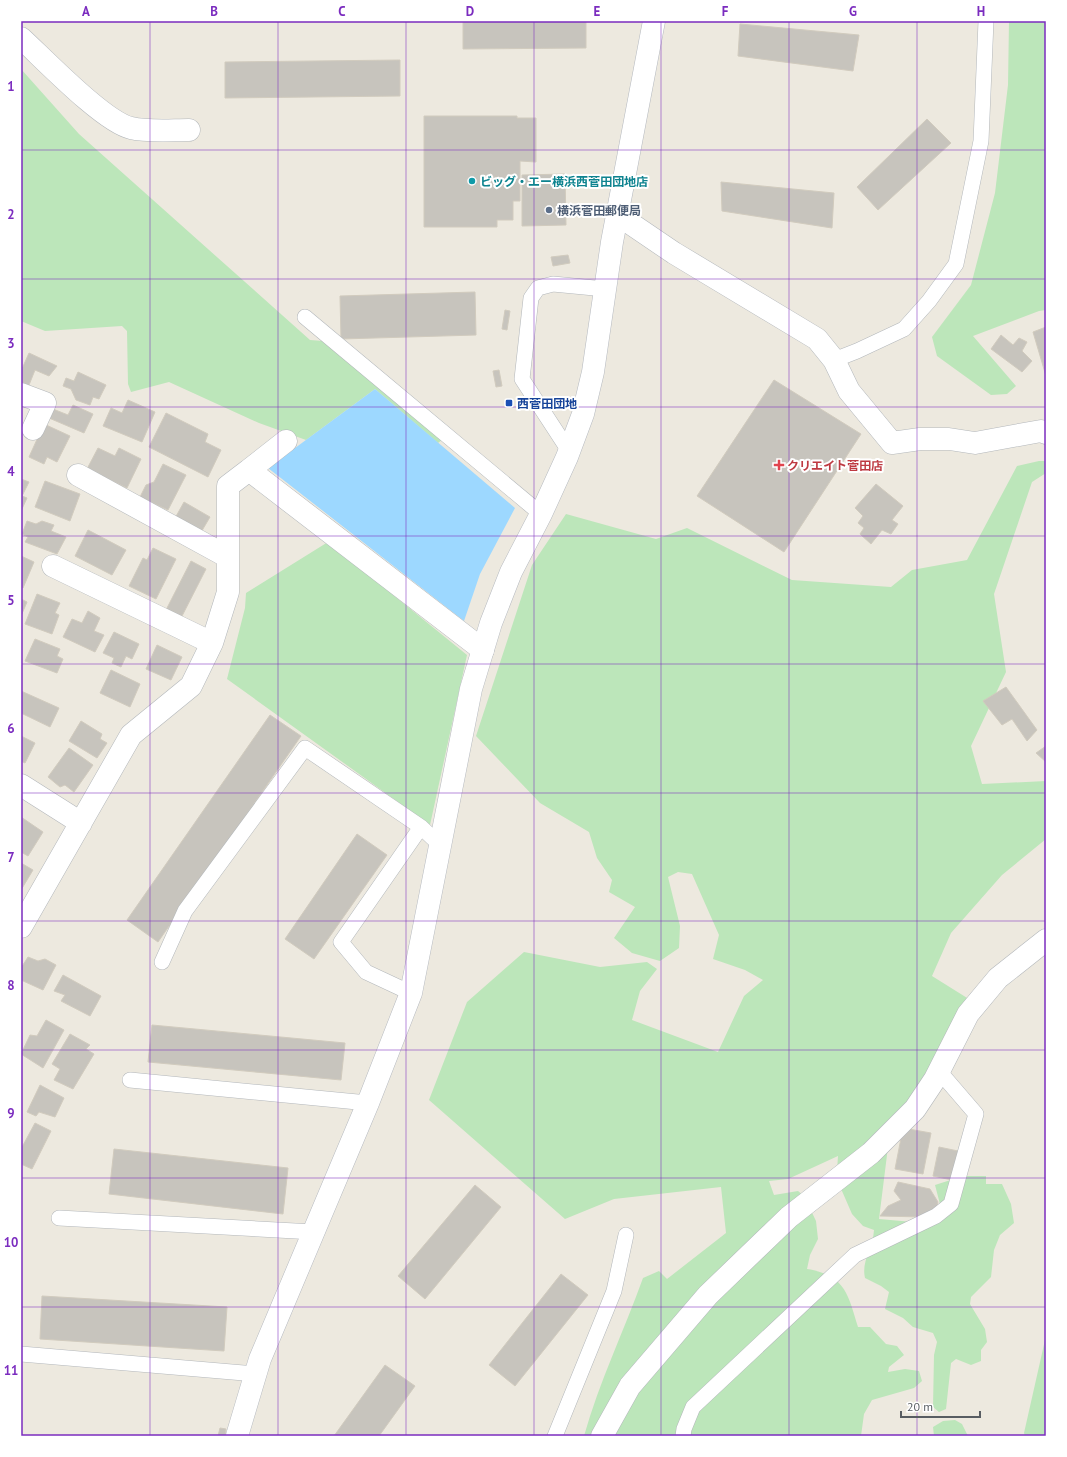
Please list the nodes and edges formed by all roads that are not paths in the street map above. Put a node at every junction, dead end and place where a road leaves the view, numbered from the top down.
1 (654, 21) edge
2 (986, 21) edge
3 (21, 38) edge
4 (189, 130) dead end
5 (618, 215) junction
6 (605, 288) junction
7 (305, 317) dead end
8 (834, 360) junction
9 (21, 394) edge
10 (33, 429) dead end
11 (1046, 433) edge
12 (286, 441) dead end
13 (569, 451) junction
14 (249, 470) junction
15 (78, 476) dead end
16 (541, 514) junction
17 (228, 557) junction
18 (53, 566) dead end
19 (212, 643) junction
20 (483, 650) junction
21 (21, 785) edge
22 (81, 823) junction
23 (421, 827) junction
24 (439, 844) junction
25 (21, 926) edge
26 (1046, 940) edge
27 (162, 962) dead end
28 (411, 993) junction
29 (939, 1071) junction
30 (130, 1080) dead end
31 (368, 1103) junction
32 (59, 1218) dead end
33 (314, 1232) junction
34 (626, 1235) dead end
35 (21, 1354) edge
36 (256, 1374) junction
37 (237, 1436) edge
38 (555, 1436) edge
39 (602, 1436) edge
40 (683, 1436) edge

1 - 5 street
2 - 8 lane
3 - 4 street
5 - 6 street
5 - 8 street
6 - 13 street
6 - 13 lane
7 - 16 lane
8 - 11 street
9 - 10 street
12 - 14 street
13 - 16 street
14 - 17 street
14 - 20 street
15 - 17 street
16 - 20 street
17 - 19 street
18 - 19 street
19 - 22 street
20 - 24 street
21 - 22 street
22 - 25 street
23 - 24 lane
23 - 27 lane
23 - 28 lane
24 - 28 street
26 - 29 street
28 - 31 street
29 - 39 street
29 - 40 lane
30 - 31 lane
31 - 33 street
32 - 33 lane
33 - 36 street
34 - 38 lane
35 - 36 lane
36 - 37 street

